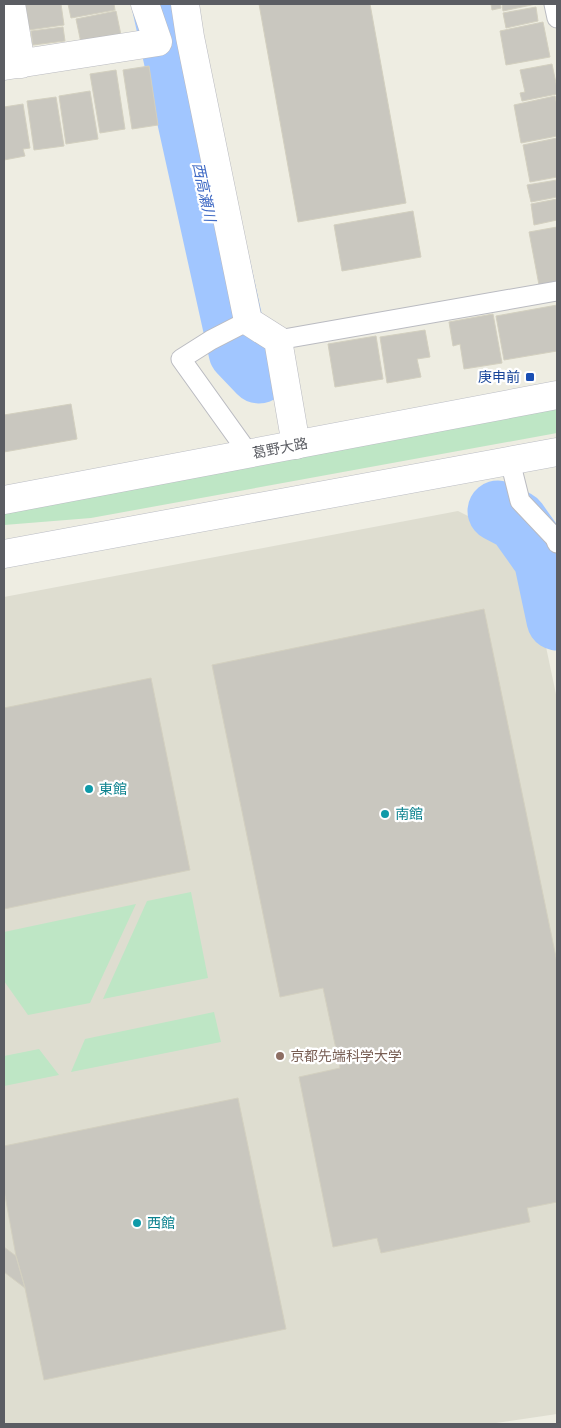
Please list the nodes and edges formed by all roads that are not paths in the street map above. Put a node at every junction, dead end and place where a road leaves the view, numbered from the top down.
1 (11, 4) edge
2 (145, 4) edge
3 (186, 4) edge
4 (554, 4) edge
5 (557, 18) edge
6 (12, 65) edge
7 (557, 291) edge
8 (248, 321) junction
9 (278, 340) junction
10 (557, 396) edge
11 (296, 445) junction
12 (557, 452) edge
13 (249, 454) junction
14 (510, 461) junction
15 (4, 500) edge
16 (557, 543) edge
17 (4, 554) edge

1 - 6 street
2 - 6 street
3 - 8 street
4 - 5 lane
7 - 9 lane
8 - 9 street
8 - 13 lane
9 - 11 street
10 - 11 street, 葛野大路
11 - 13 street, 葛野大路
12 - 14 street
13 - 15 street, 葛野大路
14 - 16 lane
14 - 17 street

